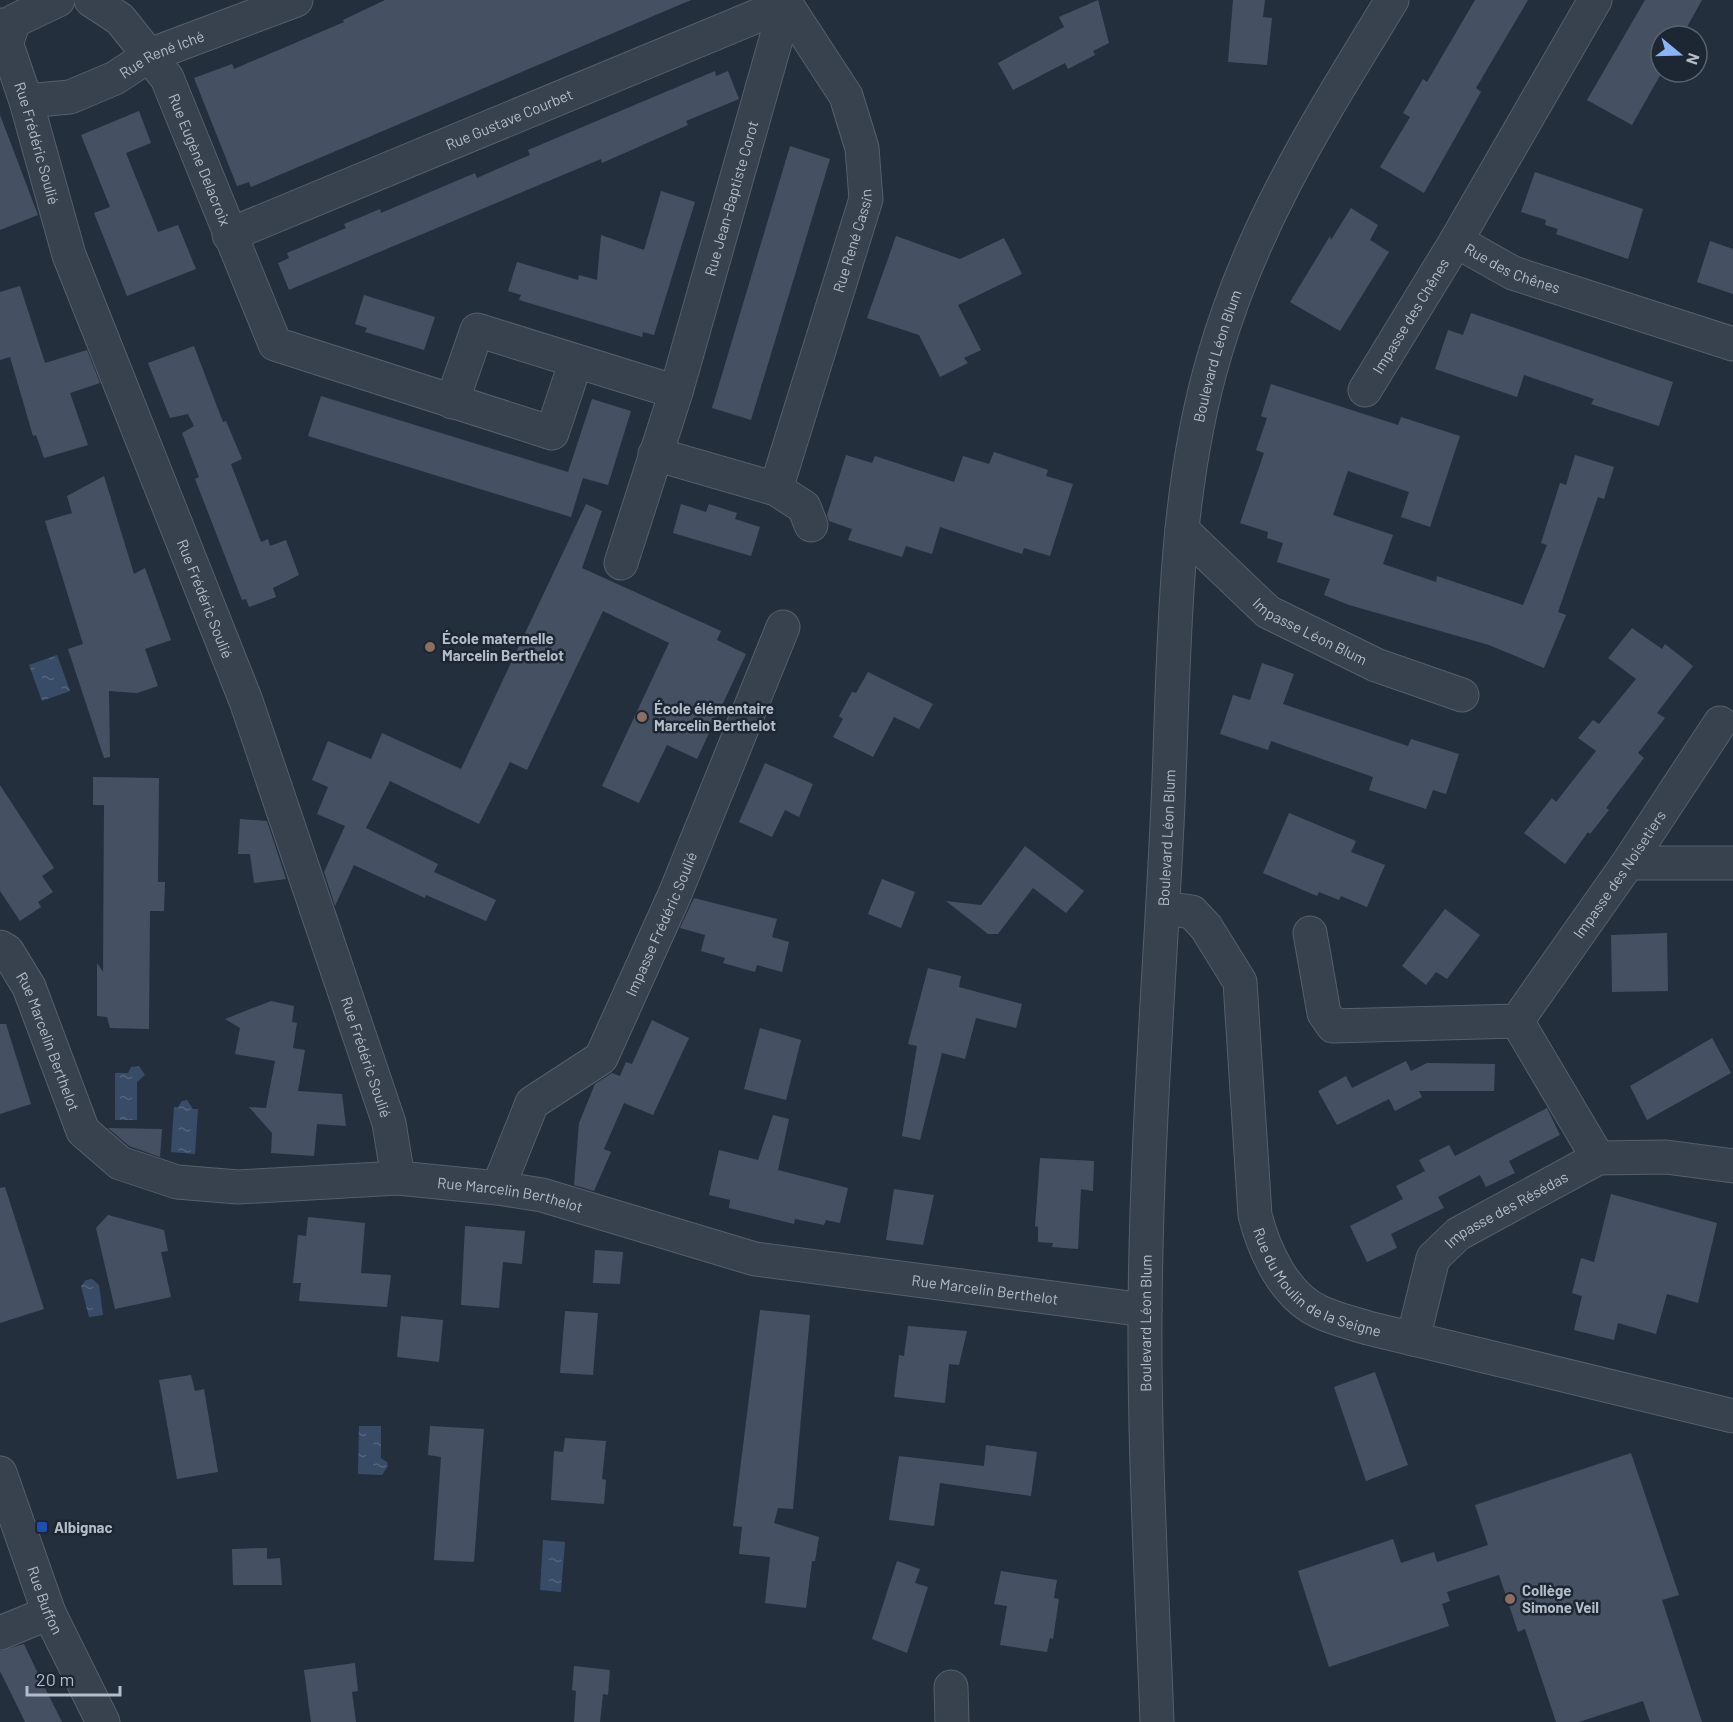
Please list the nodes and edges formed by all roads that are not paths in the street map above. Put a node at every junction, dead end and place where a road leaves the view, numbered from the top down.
1 (57, 0) edge
2 (91, 0) edge
3 (296, 0) edge
4 (1392, 0) edge
5 (1595, 0) edge
6 (786, 2) edge
7 (3, 34) edge
8 (150, 56) junction
9 (26, 101) junction
10 (229, 235) junction
11 (1456, 241) junction
12 (1733, 344) edge
13 (576, 362) junction
14 (1365, 390) dead end
15 (676, 392) junction
16 (452, 402) junction
17 (655, 454) junction
18 (776, 489) junction
19 (811, 525) dead end
20 (1182, 531) junction
21 (621, 564) dead end
22 (783, 627) dead end
23 (1462, 695) dead end
24 (1720, 723) dead end
25 (1628, 863) junction
26 (1733, 863) edge
27 (1163, 908) junction
28 (1310, 933) dead end
29 (0, 947) edge
30 (1517, 1022) junction
31 (1598, 1158) junction
32 (1733, 1166) edge
33 (399, 1178) junction
34 (498, 1188) junction
35 (1145, 1310) junction
36 (1413, 1339) junction
37 (1733, 1416) edge
38 (0, 1473) edge
39 (49, 1613) junction
40 (0, 1633) edge
41 (951, 1687) dead end
42 (103, 1722) edge
43 (952, 1722) edge
44 (1157, 1722) edge

1 - 7 street
2 - 8 street, Rue Eugène Delacroix
3 - 8 street, Rue René Iché
4 - 20 street, Boulevard Léon Blum
5 - 11 street, Rue des Chênes
6 - 10 street, Rue Gustave Courbet
6 - 15 street, Rue Jean-Baptiste Corot
6 - 18 street, Rue René Cassin
7 - 9 street, Rue Frédéric Soulié
8 - 9 street, Rue René Iché
8 - 10 street, Rue Eugène Delacroix
9 - 33 street, Rue Frédéric Soulié
10 - 16 street, Rue Eugène Delacroix
11 - 12 street, Rue des Chênes
11 - 14 street, Impasse des Chênes
13 - 15 street
13 - 16 street
13 - 16 street
15 - 17 street, Rue Jean-Baptiste Corot
17 - 18 street
17 - 21 street, Rue Jean-Baptiste Corot
18 - 19 street
20 - 23 street, Impasse Léon Blum
20 - 27 street, Boulevard Léon Blum
22 - 34 street, Impasse Frédéric Soulié
24 - 25 street, Impasse des Noisetiers
25 - 26 street
25 - 30 street, Impasse des Noisetiers
27 - 35 street, Boulevard Léon Blum
27 - 36 street, Rue du Moulin de la Seigne
28 - 30 street
29 - 33 street, Rue Marcelin Berthelot
30 - 31 street
31 - 32 street, Impasse des Résédas
31 - 36 street, Impasse des Résédas
33 - 34 street, Rue Marcelin Berthelot
34 - 35 street, Rue Marcelin Berthelot
35 - 44 street, Boulevard Léon Blum
36 - 37 street, Rue du Moulin de la Seigne
38 - 39 street, Rue Buffon
39 - 40 street
39 - 42 street, Rue Buffon
41 - 43 street

